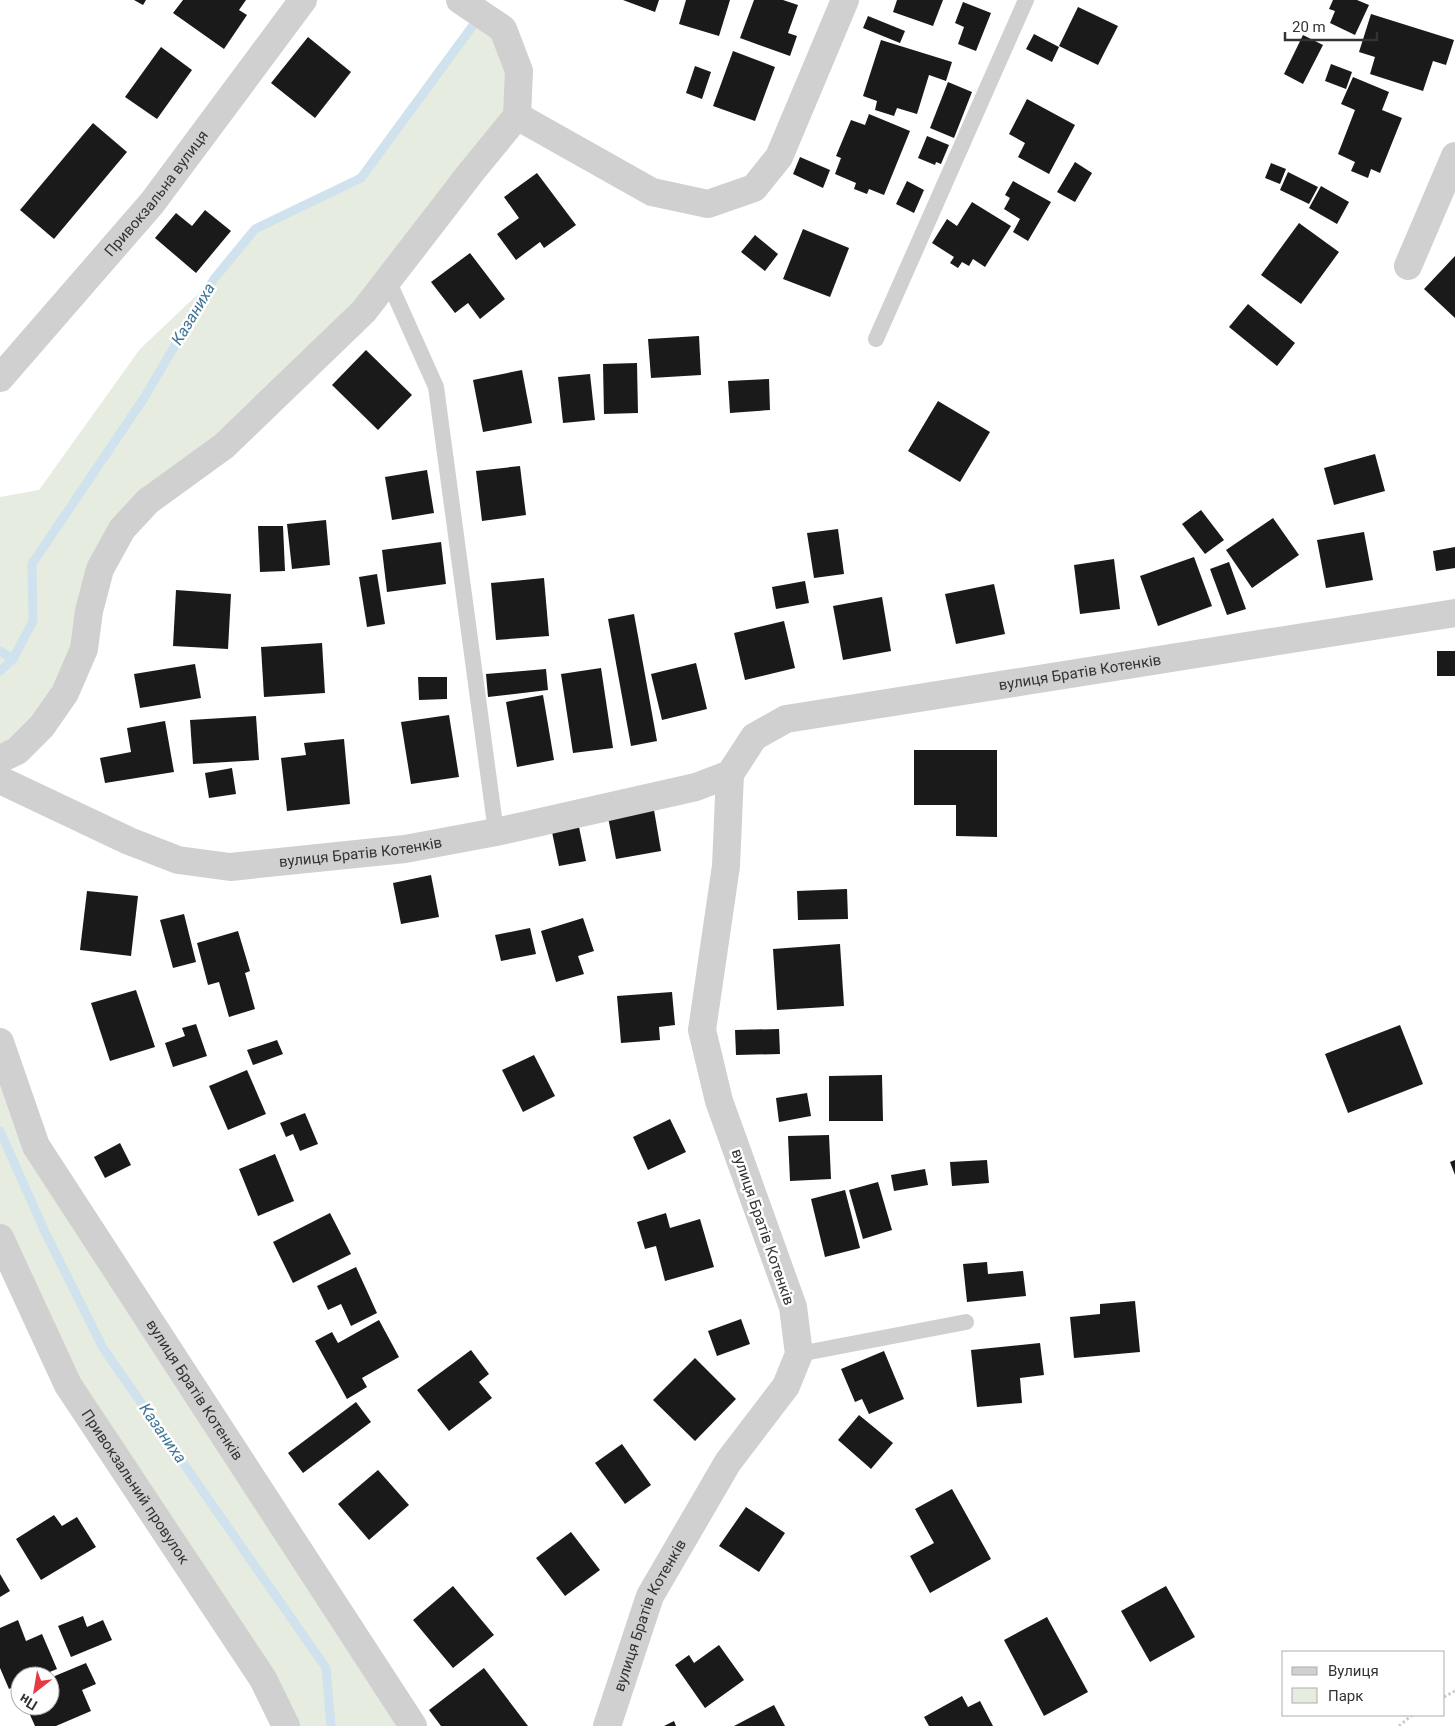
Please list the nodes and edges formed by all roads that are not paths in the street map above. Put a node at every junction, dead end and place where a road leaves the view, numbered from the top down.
1 (303, 0) edge
2 (460, 0) edge
3 (845, 0) edge
4 (1026, 0) edge
5 (517, 116) junction
6 (1455, 156) edge
7 (1408, 266) dead end
8 (388, 280) junction
9 (876, 339) dead end
10 (0, 378) edge
11 (1455, 613) edge
12 (0, 759) edge
13 (730, 774) junction
14 (0, 780) edge
15 (496, 832) junction
16 (0, 1042) edge
17 (0, 1238) edge
18 (966, 1322) dead end
19 (799, 1354) junction
20 (286, 1726) edge
21 (412, 1726) edge
22 (607, 1726) edge

1 - 10 street, Привокзальна вулиця
2 - 5 street
3 - 5 street
4 - 9 lane
5 - 8 street
6 - 7 street
8 - 12 street
8 - 15 lane
11 - 13 street, вулиця Братів Котенків
13 - 15 street, вулиця Братів Котенків
13 - 19 street, вулиця Братів Котенків
14 - 15 street, вулиця Братів Котенків
16 - 21 street, вулиця Братів Котенків
17 - 20 street, Привокзальний провулок
18 - 19 lane
19 - 22 street, вулиця Братів Котенків

